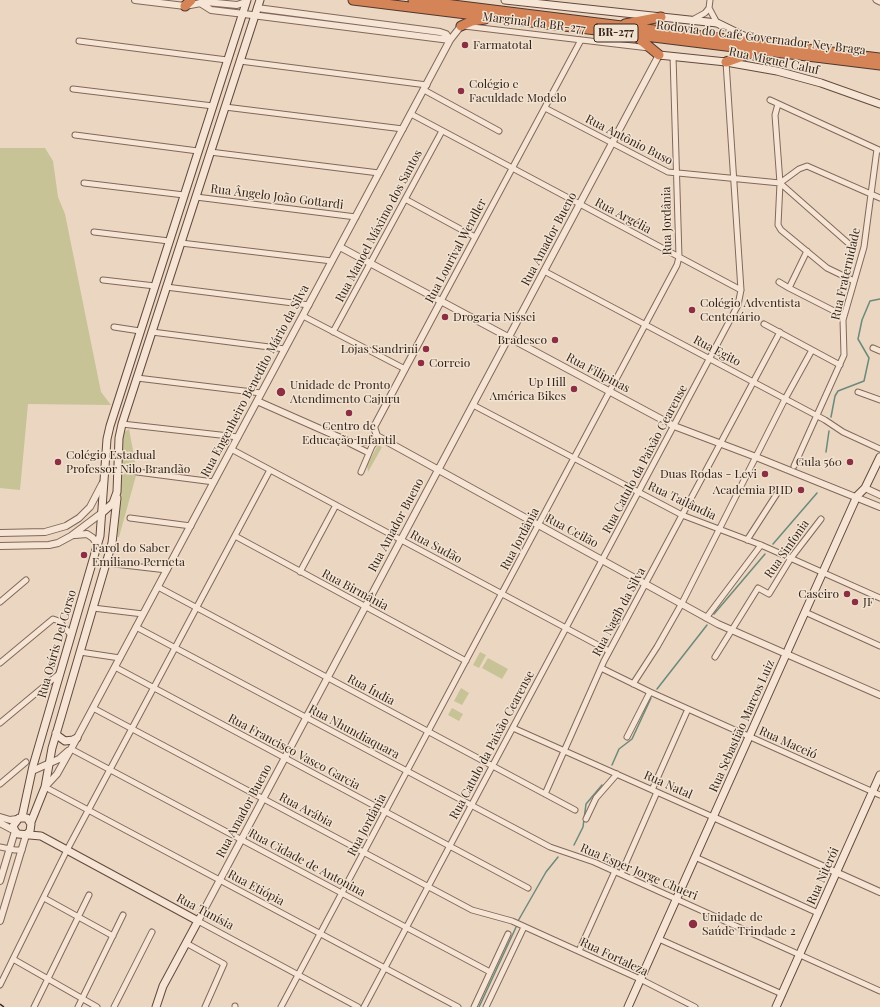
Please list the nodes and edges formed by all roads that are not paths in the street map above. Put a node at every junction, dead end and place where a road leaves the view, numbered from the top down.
1 (135, 0) edge
2 (260, 0) edge
3 (353, 0) edge
4 (413, 0) edge
5 (505, 0) edge
6 (710, 0) edge
7 (876, 0) edge
8 (246, 1) edge
9 (516, 1) edge
10 (193, 2) edge
11 (880, 2) edge
12 (257, 8) junction
13 (709, 8) junction
14 (242, 14) junction
15 (254, 16) junction
16 (661, 17) junction
17 (499, 18) junction
18 (690, 20) junction
19 (717, 23) junction
20 (461, 26) junction
21 (616, 26) junction
22 (635, 35) junction
23 (450, 40) junction
24 (582, 40) junction
25 (78, 41) dead end
26 (759, 46) junction
27 (651, 48) junction
28 (659, 55) junction
29 (673, 56) junction
30 (880, 58) edge
31 (227, 60) junction
32 (240, 61) junction
33 (726, 62) junction
34 (880, 65) edge
35 (224, 71) junction
36 (236, 74) junction
37 (219, 87) junction
38 (425, 87) junction
39 (73, 89) dead end
40 (230, 91) junction
41 (770, 100) dead end
42 (778, 104) junction
43 (880, 104) edge
44 (213, 106) junction
45 (225, 107) junction
46 (545, 108) junction
47 (411, 114) junction
48 (403, 129) junction
49 (442, 131) junction
50 (499, 131) dead end
51 (74, 135) dead end
52 (612, 143) junction
53 (878, 150) edge
54 (198, 151) junction
55 (210, 152) junction
56 (512, 168) junction
57 (379, 173) junction
58 (676, 174) junction
59 (734, 179) junction
60 (84, 183) dead end
61 (780, 183) junction
62 (871, 194) junction
63 (184, 196) junction
64 (196, 197) junction
65 (880, 198) edge
66 (406, 199) junction
67 (580, 204) junction
68 (177, 215) junction
69 (189, 217) junction
70 (356, 217) junction
71 (94, 232) dead end
72 (172, 232) junction
73 (184, 235) junction
74 (475, 237) junction
75 (169, 241) junction
76 (181, 242) junction
77 (848, 243) dead end
78 (340, 247) junction
79 (807, 251) junction
80 (679, 257) junction
81 (332, 261) junction
82 (371, 263) junction
83 (544, 271) junction
84 (103, 280) dead end
85 (854, 281) junction
86 (779, 282) dead end
87 (154, 286) junction
88 (166, 287) junction
89 (789, 288) junction
90 (741, 290) junction
91 (441, 301) junction
92 (309, 305) junction
93 (303, 316) junction
94 (844, 316) junction
95 (764, 324) dead end
96 (645, 325) junction
97 (114, 328) dead end
98 (140, 331) junction
99 (152, 332) junction
100 (334, 332) junction
101 (780, 332) junction
102 (509, 338) junction
103 (135, 346) junction
104 (147, 347) junction
105 (873, 348) dead end
106 (285, 349) junction
107 (812, 350) junction
108 (880, 351) edge
109 (131, 359) junction
110 (710, 359) junction
111 (142, 362) junction
112 (840, 365) junction
113 (405, 369) junction
114 (137, 378) junction
115 (754, 382) junction
116 (609, 392) junction
117 (858, 392) dead end
118 (262, 393) junction
119 (785, 399) junction
120 (880, 400) edge
121 (257, 401) junction
122 (473, 405) junction
123 (816, 415) junction
124 (122, 424) junction
125 (674, 426) junction
126 (238, 437) junction
127 (379, 438) junction
128 (347, 442) junction
129 (720, 443) junction
130 (231, 449) junction
131 (880, 449) edge
132 (369, 453) junction
133 (756, 456) junction
134 (880, 457) edge
135 (574, 458) junction
136 (794, 466) dead end
137 (439, 469) junction
138 (270, 470) junction
139 (137, 472) dead end
140 (361, 472) dead end
141 (105, 475) junction
142 (214, 482) junction
143 (865, 488) junction
144 (117, 492) junction
145 (638, 492) junction
146 (778, 492) dead end
147 (880, 495) edge
148 (857, 496) junction
149 (336, 505) junction
150 (880, 507) edge
151 (103, 512) junction
152 (682, 515) junction
153 (130, 518) dead end
154 (821, 518) dead end
155 (190, 526) junction
156 (538, 526) junction
157 (719, 529) junction
158 (0, 533) edge
159 (71, 536) junction
160 (235, 536) junction
161 (401, 540) junction
162 (747, 540) junction
163 (761, 545) junction
164 (0, 546) edge
165 (98, 546) junction
166 (791, 558) junction
167 (603, 559) junction
168 (106, 563) junction
169 (167, 570) junction
170 (823, 571) junction
171 (300, 572) junction
172 (26, 580) dead end
173 (646, 583) junction
174 (158, 587) junction
175 (502, 594) junction
176 (880, 598) edge
177 (0, 602) edge
178 (682, 603) junction
179 (365, 607) junction
180 (93, 608) junction
181 (197, 608) junction
182 (805, 612) junction
183 (143, 614) junction
184 (76, 618) junction
185 (706, 618) junction
186 (88, 622) junction
187 (136, 627) junction
188 (566, 628) junction
189 (733, 631) junction
190 (71, 635) junction
191 (84, 637) junction
192 (880, 646) edge
193 (175, 648) junction
194 (609, 651) junction
195 (80, 652) junction
196 (787, 653) junction
197 (715, 657) dead end
198 (120, 658) junction
199 (466, 661) junction
200 (0, 663) edge
201 (115, 667) junction
202 (601, 668) junction
203 (60, 673) junction
204 (328, 678) junction
205 (49, 683) junction
206 (633, 684) junction
207 (57, 686) junction
208 (154, 688) junction
209 (650, 692) junction
210 (880, 695) edge
211 (93, 708) junction
212 (688, 709) junction
213 (306, 718) junction
214 (0, 723) edge
215 (513, 728) junction
216 (132, 729) junction
217 (428, 731) junction
218 (56, 733) junction
219 (749, 736) junction
220 (627, 737) dead end
221 (77, 738) junction
222 (71, 749) junction
223 (564, 751) junction
224 (285, 758) junction
225 (26, 762) dead end
226 (49, 763) junction
227 (492, 766) junction
228 (32, 770) junction
229 (110, 770) junction
230 (407, 771) junction
231 (617, 774) junction
232 (880, 775) edge
233 (0, 784) edge
234 (45, 786) junction
235 (655, 791) junction
236 (873, 791) junction
237 (545, 794) junction
238 (880, 795) edge
239 (263, 799) junction
240 (471, 805) junction
241 (89, 810) junction
242 (575, 810) dead end
243 (385, 812) junction
244 (0, 817) edge
245 (713, 817) junction
246 (20, 818) junction
247 (586, 819) dead end
248 (0, 823) edge
249 (31, 824) junction
250 (15, 831) junction
251 (26, 835) junction
252 (41, 836) junction
253 (241, 840) junction
254 (450, 846) junction
255 (0, 847) edge
256 (9, 849) junction
257 (22, 850) junction
258 (67, 850) junction
259 (364, 852) junction
260 (564, 853) joint
261 (695, 857) junction
262 (615, 871) junction
263 (836, 872) junction
264 (622, 874) junction
265 (220, 880) junction
266 (0, 881) edge
267 (428, 887) junction
268 (528, 888) dead end
269 (880, 892) edge
270 (342, 893) junction
271 (89, 895) dead end
272 (44, 898) junction
273 (676, 899) junction
274 (818, 913) junction
275 (123, 915) dead end
276 (78, 917) junction
277 (0, 921) edge
278 (198, 921) junction
279 (512, 921) joint
280 (406, 927) junction
281 (524, 927) junction
282 (152, 932) dead end
283 (320, 934) junction
284 (508, 934) dead end
285 (113, 936) junction
286 (659, 938) junction
287 (186, 943) junction
288 (579, 952) junction
289 (800, 955) junction
290 (13, 959) junction
291 (384, 968) junction
292 (490, 972) junction
293 (298, 975) junction
294 (48, 979) junction
295 (640, 979) junction
296 (0, 985) edge
297 (880, 991) edge
298 (782, 994) junction
299 (83, 999) junction
300 (34, 1007) edge
301 (78, 1007) edge
302 (97, 1007) edge
303 (114, 1007) edge
304 (156, 1007) edge
305 (205, 1007) edge
306 (281, 1007) edge
307 (358, 1007) edge
308 (364, 1007) edge
309 (458, 1007) edge
310 (474, 1007) edge
311 (486, 1007) edge
312 (628, 1007) edge
313 (695, 1007) edge
314 (776, 1007) edge

1 - 10 street
2 - 12 main road, Rua Osíris Del Corso
3 - 17 highway, Rodovia do Café Governador Ney Braga / BR-277
4 - 21 highway, Rodovia do Café Governador Ney Braga / BR-277
5 - 9 main road, Marginal da BR-277
6 - 13 street
7 - 11 street
8 - 10 street
8 - 14 main road, Rua Osíris Del Corso
9 - 16 main road, Marginal da BR-277
10 - 14 street
12 - 15 main road, Rua Osíris Del Corso
12 - 23 street
13 - 18 street
13 - 19 street
14 - 15 street
14 - 31 main road, Rua Osíris Del Corso
15 - 23 street
15 - 32 main road, Rua Osíris Del Corso
16 - 18 main road, Marginal da BR-277
16 - 21 highway
17 - 20 highway
17 - 22 highway, Rodovia do Café Governador Ney Braga / BR-277
18 - 19 main road, Marginal da BR-277
19 - 26 main road, Marginal da BR-277
20 - 23 street, Rua Engenheiro Benedito Mário da Silva
20 - 24 street, Marginal da BR-277
21 - 26 highway, Rodovia do Café Governador Ney Braga / BR-277
22 - 26 highway, Rodovia do Café Governador Ney Braga / BR-277
22 - 27 highway
23 - 38 street, Rua Engenheiro Benedito Mário da Silva
24 - 27 street, Marginal da BR-277
24 - 46 street, Rua Lourival Wendler
25 - 31 street
26 - 30 highway, Rodovia do Café Governador Ney Braga / BR-277
26 - 33 highway
26 - 34 highway, Rodovia do Café Governador Ney Braga / BR-277
27 - 28 highway
28 - 29 main road, Rua Miguel Caluf
28 - 52 street, Rua Amador Bueno
29 - 33 main road, Rua Miguel Caluf
29 - 58 street, Rua Jordânia
31 - 35 main road, Rua Osíris Del Corso
32 - 36 main road, Rua Osíris Del Corso
32 - 38 street
33 - 43 main road, Rua Miguel Caluf
33 - 59 street, Rua Catulo da Paixão Cearense
35 - 36 main road
35 - 37 main road, Rua Osíris Del Corso
36 - 40 main road, Rua Osíris Del Corso
37 - 40 main road
37 - 44 main road, Rua Osíris Del Corso
38 - 47 street, Rua Engenheiro Benedito Mário da Silva
38 - 50 street
39 - 44 street
40 - 45 main road, Rua Osíris Del Corso
41 - 42 street
42 - 53 street
42 - 61 street
44 - 54 main road, Rua Osíris Del Corso
45 - 48 street
45 - 55 main road, Rua Osíris Del Corso
46 - 52 street, Rua Antônio Buso
46 - 56 street, Rua Lourival Wendler
47 - 48 street, Rua Engenheiro Benedito Mário da Silva
47 - 49 street, Rua Argélia
48 - 57 street, Rua Engenheiro Benedito Mário da Silva
49 - 56 street, Rua Argélia
49 - 66 street, Rua Manoel Máximo dos Santos
51 - 54 street
52 - 58 street, Rua Antônio Buso
52 - 67 street, Rua Amador Bueno
53 - 62 street, Rua Fraternidade
54 - 63 main road, Rua Osíris Del Corso
55 - 57 street
55 - 64 main road, Rua Osíris Del Corso
56 - 67 street, Rua Argélia
56 - 74 street, Rua Lourival Wendler
57 - 70 street, Rua Engenheiro Benedito Mário da Silva
58 - 59 street, Rua Antônio Buso
58 - 80 street, Rua Jordânia
59 - 61 street, Rua Antônio Buso
59 - 90 street, Rua Catulo da Paixão Cearense
60 - 63 street
61 - 62 street
61 - 77 street
61 - 79 street
62 - 65 street
62 - 85 street, Rua Fraternidade
63 - 68 main road, Rua Osíris Del Corso
64 - 69 main road, Rua Osíris Del Corso
64 - 70 street, Rua Ângelo João Gottardi
66 - 74 street
66 - 82 street, Rua Manoel Máximo dos Santos
67 - 80 street, Rua Argélia
67 - 83 street, Rua Amador Bueno
68 - 69 main road
68 - 72 main road, Rua Osíris Del Corso
69 - 73 main road, Rua Osíris Del Corso
70 - 78 street, Rua Engenheiro Benedito Mário da Silva
71 - 75 street
72 - 73 main road
72 - 75 main road, Rua Osíris Del Corso
73 - 76 main road, Rua Osíris Del Corso
74 - 91 street, Rua Lourival Wendler
75 - 87 main road, Rua Osíris Del Corso
76 - 81 street
76 - 88 main road, Rua Osíris Del Corso
78 - 81 street, Rua Engenheiro Benedito Mário da Silva
78 - 82 street, Rua Filipinas
79 - 85 street
79 - 89 street
80 - 90 street, Rua Argélia
80 - 96 street, Rua Jordânia
81 - 92 street, Rua Engenheiro Benedito Mário da Silva
82 - 91 street, Rua Filipinas
82 - 100 street, Rua Manoel Máximo dos Santos
83 - 96 street, Rua Egito
83 - 102 street, Rua Amador Bueno
84 - 87 street
85 - 94 street, Rua Fraternidade
86 - 89 street
87 - 98 main road, Rua Osíris Del Corso
88 - 92 street
88 - 99 main road, Rua Osíris Del Corso
89 - 94 street
90 - 110 street, Rua Catulo da Paixão Cearense
91 - 102 street, Rua Filipinas
91 - 113 street, Rua Lourival Wendler
92 - 93 street, Rua Engenheiro Benedito Mário da Silva
93 - 100 street
93 - 106 street, Rua Engenheiro Benedito Mário da Silva
94 - 112 street, Rua Fraternidade
95 - 101 street
96 - 110 street, Rua Egito
96 - 116 street, Rua Jordânia
97 - 98 street
98 - 103 main road, Rua Osíris Del Corso
99 - 104 main road, Rua Osíris Del Corso
99 - 106 street
100 - 113 street
101 - 107 street
101 - 115 street, Rua Nagib da Silva
102 - 116 street, Rua Filipinas
102 - 122 street, Rua Amador Bueno
103 - 104 main road
103 - 109 main road, Rua Osíris Del Corso
104 - 111 main road, Rua Osíris Del Corso
105 - 108 street
106 - 118 street, Rua Engenheiro Benedito Mário da Silva
107 - 112 street
107 - 119 street
109 - 111 main road
109 - 141 main road, Rua Osíris Del Corso
110 - 115 street, Rua Egito
110 - 125 street, Rua Catulo da Paixão Cearense
111 - 114 main road, Rua Osíris Del Corso
112 - 123 street, Rua Fraternidade
113 - 127 street, Rua Lourival Wendler
114 - 118 street
114 - 124 main road, Rua Osíris Del Corso
115 - 119 street, Rua Egito
115 - 129 street, Rua Nagib da Silva
116 - 125 street, Rua Filipinas
116 - 135 street, Rua Jordânia
117 - 120 street
118 - 121 street, Rua Engenheiro Benedito Mário da Silva
119 - 123 street, Rua Egito
119 - 133 street
121 - 126 street, Rua Engenheiro Benedito Mário da Silva
121 - 128 street
122 - 135 street, Rua Tailândia
122 - 137 street, Rua Amador Bueno
123 - 131 street, Rua Egito
123 - 136 street, Rua Fraternidade
124 - 126 street
124 - 144 main road, Rua Osíris Del Corso
125 - 129 street, Rua Filipinas
125 - 145 street, Rua Catulo da Paixão Cearense
126 - 130 street, Rua Engenheiro Benedito Mário da Silva
127 - 128 street
127 - 132 street
127 - 137 street, Rua Ceilão
128 - 132 street
129 - 133 street, Rua Filipinas
129 - 152 street, Rua Nagib da Silva
130 - 138 street, Rua Sudão
130 - 142 street, Rua Engenheiro Benedito Mário da Silva
132 - 140 street
133 - 148 street, Rua Filipinas
133 - 157 street
134 - 143 main road, Rua Sebastião Marcos Luiz
135 - 145 street, Rua Tailândia
135 - 156 street, Rua Jordânia
137 - 156 street, Rua Ceilão
137 - 161 street, Rua Amador Bueno
138 - 149 street, Rua Sudão
138 - 160 street
139 - 142 street
141 - 151 main road, Rua Osíris Del Corso
141 - 158 street
142 - 155 street, Rua Engenheiro Benedito Mário da Silva
143 - 147 street
143 - 148 main road, Rua Sebastião Marcos Luiz
144 - 151 main road
144 - 168 main road, Rua Osíris Del Corso
145 - 152 street, Rua Tailândia
145 - 167 street, Rua Catulo da Paixão Cearense
146 - 162 street
148 - 150 street, Rua Filipinas
148 - 170 main road, Rua Sebastião Marcos Luiz
149 - 161 street, Rua Sudão
149 - 171 street
151 - 159 street
151 - 165 main road, Rua Osíris Del Corso
152 - 157 street, Rua Tailândia
152 - 173 street, Rua Nagib da Silva
153 - 155 street
154 - 166 street, Rua Sinfonia
155 - 169 street, Rua Engenheiro Benedito Mário da Silva
156 - 167 street, Rua Ceilão
156 - 175 street, Rua Jordânia
157 - 162 street, Rua Tailândia
157 - 178 street
159 - 164 street
159 - 165 street
160 - 171 street, Rua Birmânia
160 - 181 street
161 - 175 street, Rua Sudão
161 - 179 street, Rua Amador Bueno
162 - 163 street, Rua Tailândia
163 - 166 street, Rua Tailândia
163 - 185 street
165 - 184 main road, Rua Osíris Del Corso
166 - 170 street, Rua Tailândia
166 - 189 street, Rua Sinfonia
167 - 173 street, Rua Ceilão
167 - 188 street, Rua Catulo da Paixão Cearense
168 - 169 street
168 - 180 main road, Rua Osíris Del Corso
169 - 174 street, Rua Engenheiro Benedito Mário da Silva
170 - 176 street, Rua Tailândia
170 - 182 main road, Rua Sebastião Marcos Luiz
171 - 179 street, Rua Birmânia
172 - 177 street
173 - 178 street, Rua Ceilão
173 - 194 street, Rua Nagib da Silva
174 - 181 street, Rua Índia
174 - 183 street, Rua Engenheiro Benedito Mário da Silva
175 - 188 street, Rua Sudão
175 - 199 street, Rua Jordânia
178 - 185 street, Rua Ceilão
178 - 206 street
179 - 199 street, Rua Birmânia
179 - 204 street, Rua Amador Bueno
180 - 183 street
180 - 186 main road, Rua Osíris Del Corso
181 - 193 street
181 - 204 street, Rua Índia
182 - 192 street
182 - 196 main road, Rua Sebastião Marcos Luiz
183 - 187 street, Rua Engenheiro Benedito Mário da Silva
184 - 186 main road
184 - 190 main road, Rua Osíris Del Corso
185 - 189 street, Rua Ceilão
186 - 191 main road, Rua Osíris Del Corso
187 - 193 street, Rua Nhundiaquara
187 - 198 street, Rua Engenheiro Benedito Mário da Silva
188 - 194 street, Rua Sudão
188 - 215 street, Rua Catulo da Paixão Cearense
189 - 196 street, Rua Ceilão
189 - 197 street, Rua Sinfonia
190 - 191 main road
190 - 200 street
190 - 203 main road, Rua Osíris Del Corso
191 - 195 main road, Rua Osíris Del Corso
193 - 208 street
193 - 213 street, Rua Nhundiaquara
194 - 202 street, Rua Nagib da Silva
195 - 198 street
195 - 218 main road, Rua Osíris Del Corso
196 - 210 street, Rua Ceilão
196 - 219 main road, Rua Sebastião Marcos Luiz
198 - 201 street, Rua Engenheiro Benedito Mário da Silva
199 - 217 street, Rua Jordânia
201 - 208 street, Rua Francisco Vasco Garcia
201 - 211 street, Rua Engenheiro Benedito Mário da Silva
202 - 206 street, Rua Maceió
202 - 223 street, Rua Nagib da Silva
203 - 205 street
203 - 207 main road, Rua Osíris Del Corso
204 - 213 street, Rua Amador Bueno
204 - 217 street, Rua Índia
205 - 207 street
205 - 214 street
206 - 209 street, Rua Maceió
207 - 228 main road, Rua Osíris Del Corso
208 - 216 street
208 - 224 street, Rua Francisco Vasco Garcia
209 - 212 street, Rua Maceió
209 - 220 street
211 - 216 street, Rua Arábia
211 - 221 street, Rua Engenheiro Benedito Mário da Silva
212 - 219 street, Rua Maceió
212 - 235 street
213 - 224 street, Rua Amador Bueno
213 - 230 street, Rua Nhundiaquara
215 - 223 street, Rua Natal
215 - 227 street, Rua Catulo da Paixão Cearense
216 - 229 street
216 - 239 street, Rua Arábia
217 - 227 street, Rua Índia
217 - 230 street, Rua Jordânia
218 - 221 main road
218 - 226 main road, Rua Osíris Del Corso
219 - 236 street, Rua Maceió
219 - 245 main road, Rua Sebastião Marcos Luiz
221 - 222 street, Rua Engenheiro Benedito Mário da Silva
222 - 226 street, Rua Engenheiro Benedito Mário da Silva
222 - 229 street, Rua Cidade de Antonina
222 - 234 street, Rua Engenheiro Benedito Mário da Silva
223 - 231 street, Rua Natal
223 - 237 street, Rua Nagib da Silva
224 - 239 street, Rua Amador Bueno
224 - 243 street, Rua Francisco Vasco Garcia
225 - 233 street
226 - 228 street, Rua Engenheiro Benedito Mário da Silva
226 - 234 main road, Rua Osíris Del Corso
227 - 237 street, Rua Índia
227 - 240 street, Rua Catulo da Paixão Cearense
228 - 246 main road, Rua Osíris Del Corso
229 - 241 street
229 - 253 street, Rua Cidade de Antonina
230 - 240 street, Rua Nhundiaquara
230 - 243 street, Rua Jordânia
231 - 235 street, Rua Natal
231 - 247 street
232 - 236 main road, Rua Niterói
234 - 241 street, Rua Etiópia
234 - 249 main road, Rua Osíris Del Corso
235 - 245 street, Rua Natal
235 - 264 street
236 - 238 street, Rua Maceió
236 - 263 main road, Rua Niterói
237 - 242 street, Rua Índia
239 - 253 street, Rua Amador Bueno
239 - 259 street, Rua Arábia
240 - 254 street, Rua Catulo da Paixão Cearense
240 - 260 street, Rua Nhundiaquara
241 - 258 street
241 - 265 street, Rua Etiópia
243 - 254 street, Rua Francisco Vasco Garcia
243 - 259 street, Rua Jordânia
244 - 246 street
245 - 261 main road, Rua Sebastião Marcos Luiz
245 - 263 street, Rua Natal
246 - 249 main road
246 - 250 main road
248 - 250 street
249 - 251 main road
249 - 252 main road, Rua Tunísia
250 - 251 main road
250 - 256 street
251 - 252 main road, Rua Tunísia
251 - 257 street
252 - 258 main road, Rua Tunísia
253 - 265 street, Rua Amador Bueno
253 - 270 street, Rua Cidade de Antonina
254 - 267 street, Rua Catulo da Paixão Cearense
254 - 268 street, Rua Francisco Vasco Garcia
255 - 256 street
256 - 257 street
256 - 266 street
257 - 277 street
258 - 272 street
258 - 278 main road, Rua Tunísia
259 - 267 street, Rua Arábia
259 - 270 street, Rua Jordânia
260 - 262 street, Rua Esper Jorge Chueri
261 - 273 main road, Rua Sebastião Marcos Luiz
261 - 274 street
262 - 264 street, Rua Esper Jorge Chueri
262 - 288 street
263 - 269 street, Rua Natal
263 - 274 main road, Rua Niterói
264 - 273 street, Rua Esper Jorge Chueri
265 - 278 street, Rua Amador Bueno
265 - 283 street, Rua Etiópia
267 - 279 street, Rua Arábia
267 - 280 street, Rua Catulo da Paixão Cearense
270 - 280 street, Rua Cidade de Antonina
270 - 283 street, Rua Jordânia
271 - 276 street
272 - 276 street
272 - 290 street
273 - 286 main road, Rua Sebastião Marcos Luiz
273 - 289 street, Rua Esper Jorge Chueri
274 - 289 main road, Rua Niterói
275 - 285 street
276 - 285 street
276 - 294 street
278 - 287 main road, Rua Amador Bueno
278 - 293 street, Rua Tunísia
279 - 281 street, Rua Fortaleza
280 - 291 street, Rua Catulo da Paixão Cearense
280 - 292 street, Rua Cidade de Antonina
281 - 288 street, Rua Fortaleza
281 - 311 street
282 - 303 street
283 - 291 street, Rua Etiópia
283 - 293 street, Rua Jordânia
284 - 292 street
285 - 299 street
286 - 295 main road, Rua Sebastião Marcos Luiz
286 - 298 street
287 - 304 main road, Rua Amador Bueno
287 - 305 street
288 - 295 street, Rua Fortaleza
289 - 297 street, Rua Esper Jorge Chueri
289 - 298 main road, Rua Niterói
290 - 294 street
290 - 296 street
291 - 308 street, Rua Catulo da Paixão Cearense
291 - 309 street, Rua Etiópia
292 - 310 street
293 - 306 street, Rua Jordânia
293 - 307 street, Rua Tunísia
294 - 299 street
294 - 300 street
295 - 312 main road, Rua Sebastião Marcos Luiz
295 - 313 street, Rua Fortaleza
298 - 314 main road, Rua Niterói
299 - 301 street
299 - 302 street

